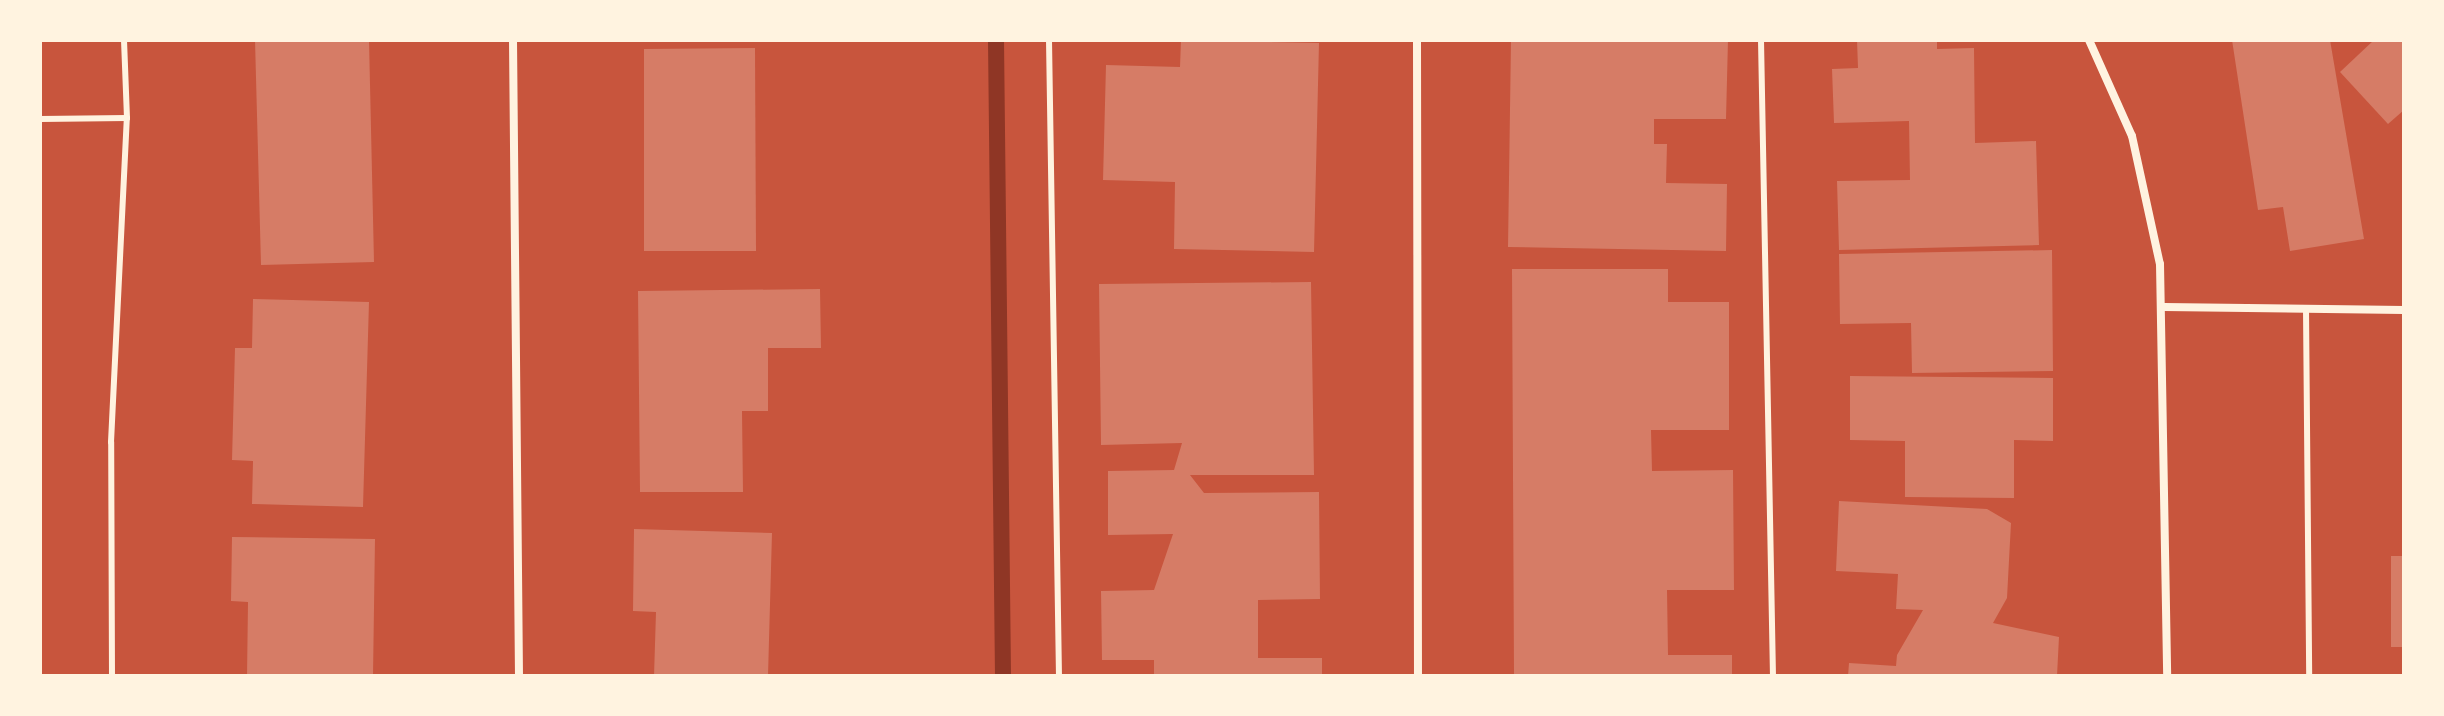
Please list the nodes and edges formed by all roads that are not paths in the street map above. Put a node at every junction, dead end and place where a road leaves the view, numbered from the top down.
1 (124, 40) edge
2 (513, 40) edge
3 (1049, 40) edge
4 (1417, 40) edge
5 (1761, 40) edge
6 (2089, 40) edge
7 (127, 118) junction
8 (40, 119) edge
9 (2164, 307) junction
10 (2306, 309) junction
11 (2404, 310) edge
12 (112, 676) edge
13 (519, 676) edge
14 (1059, 676) edge
15 (1418, 676) edge
16 (1773, 676) edge
17 (2167, 676) edge
18 (2309, 676) edge

1 - 7 lane
2 - 13 street
3 - 14 lane
4 - 15 street
5 - 16 lane
6 - 9 street
7 - 8 lane
7 - 12 lane
9 - 10 street
9 - 17 street
10 - 11 street
10 - 18 lane

